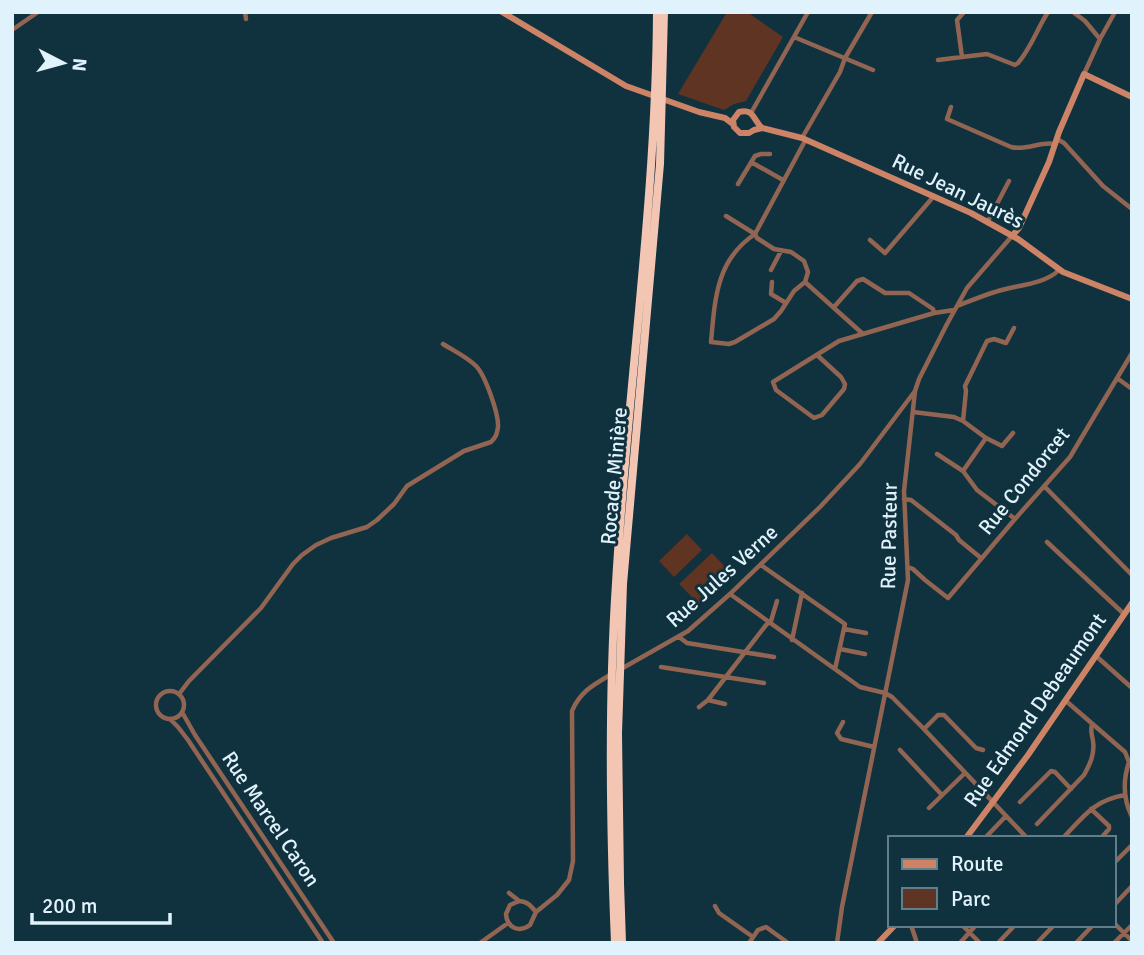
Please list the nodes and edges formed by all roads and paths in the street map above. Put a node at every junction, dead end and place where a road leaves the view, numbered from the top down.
1 (38, 12) edge
2 (245, 12) edge
3 (502, 12) edge
4 (657, 12) edge
5 (664, 12) edge
6 (808, 12) edge
7 (872, 12) edge
8 (964, 12) edge
9 (1048, 12) edge
10 (1073, 12) edge
11 (1115, 12) edge
12 (246, 19) dead end
13 (12, 30) edge
14 (794, 37) junction
15 (1100, 38) junction
16 (962, 57) junction
17 (845, 58) junction
18 (938, 60) dead end
19 (873, 70) dead end
20 (1084, 74) junction
21 (1132, 97) edge
22 (951, 107) dead end
23 (751, 113) junction
24 (734, 120) junction
25 (758, 126) junction
26 (804, 139) junction
27 (1056, 142) junction
28 (770, 154) dead end
29 (751, 162) junction
30 (783, 180) junction
31 (1009, 181) dead end
32 (738, 184) dead end
33 (934, 196) junction
34 (1132, 209) edge
35 (726, 216) dead end
36 (988, 222) junction
37 (755, 234) junction
38 (1012, 236) junction
39 (870, 240) dead end
40 (781, 251) junction
41 (771, 270) dead end
42 (1059, 270) junction
43 (772, 282) dead end
44 (805, 282) junction
45 (1132, 299) edge
46 (786, 303) junction
47 (834, 307) junction
48 (956, 308) junction
49 (934, 313) junction
50 (1014, 328) dead end
51 (863, 334) junction
52 (443, 344) dead end
53 (1132, 353) edge
54 (817, 355) junction
55 (1117, 378) junction
56 (1132, 389) edge
57 (915, 391) junction
58 (902, 409) junction
59 (913, 412) junction
60 (897, 416) junction
61 (963, 421) junction
62 (1013, 433) dead end
63 (986, 438) junction
64 (937, 454) dead end
65 (964, 471) junction
66 (1044, 486) junction
67 (904, 499) junction
68 (1015, 519) junction
69 (1047, 542) dead end
70 (981, 558) junction
71 (761, 565) junction
72 (908, 567) junction
73 (1132, 575) edge
74 (908, 580) junction
75 (925, 580) junction
76 (802, 593) junction
77 (730, 594) junction
78 (777, 601) dead end
79 (1132, 603) edge
80 (1124, 614) junction
81 (769, 623) junction
82 (844, 629) junction
83 (866, 633) dead end
84 (679, 637) junction
85 (792, 640) junction
86 (840, 649) junction
87 (745, 652) junction
88 (864, 654) dead end
89 (1096, 656) junction
90 (774, 657) dead end
91 (661, 667) dead end
92 (835, 670) junction
93 (725, 677) junction
94 (764, 682) dead end
95 (1132, 688) edge
96 (885, 693) junction
97 (179, 694) junction
98 (708, 699) junction
99 (1066, 701) junction
100 (725, 704) dead end
101 (699, 706) dead end
102 (182, 712) junction
103 (170, 719) junction
104 (843, 722) dead end
105 (1092, 724) junction
106 (924, 729) junction
107 (874, 747) junction
108 (900, 750) dead end
109 (983, 750) dead end
110 (1130, 762) edge
111 (965, 773) junction
112 (1072, 789) junction
113 (942, 795) junction
114 (1125, 795) junction
115 (1020, 802) dead end
116 (993, 803) junction
117 (929, 808) dead end
118 (1091, 809) junction
119 (1006, 816) junction
120 (1132, 817) edge
121 (1037, 824) dead end
122 (968, 836) edge
123 (987, 836) edge
124 (1024, 836) edge
125 (1065, 836) edge
126 (1103, 836) edge
127 (1132, 845) edge
128 (1116, 861) edge
129 (1132, 887) edge
130 (519, 901) junction
131 (546, 903) junction
132 (1116, 903) edge
133 (510, 905) junction
134 (531, 905) junction
135 (715, 906) dead end
136 (536, 912) junction
137 (508, 923) junction
138 (1116, 925) edge
139 (1132, 925) edge
140 (893, 927) edge
141 (964, 927) edge
142 (974, 927) edge
143 (1013, 927) edge
144 (1052, 927) edge
145 (1091, 927) edge
146 (969, 932) junction
147 (1124, 933) junction
148 (753, 937) junction
149 (1132, 941) edge
150 (323, 943) edge
151 (334, 943) edge
152 (480, 943) edge
153 (615, 943) edge
154 (622, 943) edge
155 (749, 943) edge
156 (788, 943) edge
157 (836, 943) edge
158 (878, 943) edge
159 (960, 943) edge
160 (980, 943) edge
161 (998, 943) edge
162 (1037, 943) edge
163 (1076, 943) edge
164 (1115, 943) edge

1 - 13 street
2 - 12 street
3 - 24 street
4 - 153 highway, Rocade Minière
5 - 154 highway, Rocade Minière
6 - 14 street
7 - 17 street
8 - 16 street
9 - 16 street
10 - 15 street
11 - 15 street
14 - 17 street
14 - 23 street
15 - 20 street
16 - 18 street
17 - 19 street
17 - 26 street
20 - 21 street
20 - 27 street
22 - 27 street
23 - 24 street
23 - 25 street
24 - 25 street
25 - 26 street, Rue Jean Jaurès
26 - 30 street
26 - 33 street, Rue Jean Jaurès
27 - 34 street
27 - 38 street
28 - 29 street
29 - 30 street
29 - 32 street
30 - 37 street
31 - 36 street
33 - 36 street, Rue Jean Jaurès
33 - 39 street
35 - 37 street
36 - 38 street, Rue Jean Jaurès
37 - 40 street
37 - 46 street
38 - 42 street, Rue Jean Jaurès
38 - 48 street, Rue Pasteur
40 - 41 street
40 - 44 street
42 - 45 street, Rue Jean Jaurès
42 - 48 street
43 - 46 street
44 - 46 street
44 - 47 street
47 - 49 street
47 - 51 street
48 - 49 street
48 - 57 street, Rue Pasteur
49 - 51 street
50 - 61 street
51 - 54 street
52 - 97 street
53 - 55 street, Rue Condorcet
54 - 54 street
55 - 56 street
55 - 66 street, Rue Condorcet
57 - 58 street, Rue Jules Verne
57 - 59 street, Rue Pasteur
58 - 59 street
58 - 60 street, Rue Jules Verne
59 - 60 street
59 - 61 street
59 - 67 street, Rue Pasteur
60 - 71 street, Rue Jules Verne
61 - 63 street
62 - 63 street
63 - 65 street
64 - 65 street
65 - 68 street
66 - 68 street, Rue Condorcet
66 - 73 street
67 - 70 street
67 - 72 street, Rue Pasteur
68 - 70 street, Rue Condorcet
69 - 80 street
70 - 75 street, Rue Condorcet
71 - 76 street
71 - 77 street, Rue Jules Verne
72 - 74 street, Rue Pasteur
72 - 75 street, Rue Condorcet
74 - 75 street, Rue Condorcet
74 - 96 street, Rue Pasteur
76 - 82 street
76 - 85 street
77 - 81 street
77 - 84 street, Rue Jules Verne
78 - 81 street
79 - 80 street, Rue Edmond Debeaumont
80 - 89 street, Rue Edmond Debeaumont
81 - 85 street
81 - 87 street
82 - 83 street
82 - 86 street
84 - 87 street
84 - 131 street, Rue Jules Verne
85 - 92 street
86 - 88 street
86 - 92 street
87 - 90 street
87 - 93 street
89 - 95 street
89 - 99 street, Rue Edmond Debeaumont
91 - 93 street
92 - 96 street
93 - 94 street
93 - 98 street
96 - 106 street
96 - 107 street, Rue Pasteur
97 - 102 street
97 - 103 street
98 - 100 street
98 - 101 street
99 - 105 street
99 - 116 street, Rue Edmond Debeaumont
102 - 103 street
102 - 151 street, Rue Marcel Caron
103 - 150 street, Rue Marcel Caron
104 - 107 street
105 - 110 street
105 - 112 street
106 - 109 street
106 - 111 street
107 - 157 street, Rue Pasteur
108 - 113 street
110 - 114 street
111 - 113 street
111 - 116 street
112 - 115 street
112 - 121 street
113 - 117 street
114 - 118 street
114 - 120 street
116 - 119 street
116 - 122 street, Rue Edmond Debeaumont
118 - 125 street
118 - 126 street
119 - 123 street
119 - 124 street
127 - 128 street
129 - 132 street
130 - 133 street
130 - 133 street
130 - 134 street
131 - 134 street
131 - 136 street, Rue Jules Verne
133 - 137 street
134 - 136 street
135 - 148 street
136 - 137 street
137 - 152 street
138 - 147 street
139 - 147 street
140 - 158 street
141 - 146 street
142 - 146 street
143 - 161 street
144 - 162 street
145 - 163 street
146 - 159 street
146 - 160 street
147 - 149 street
147 - 164 street
148 - 155 street
148 - 156 street

